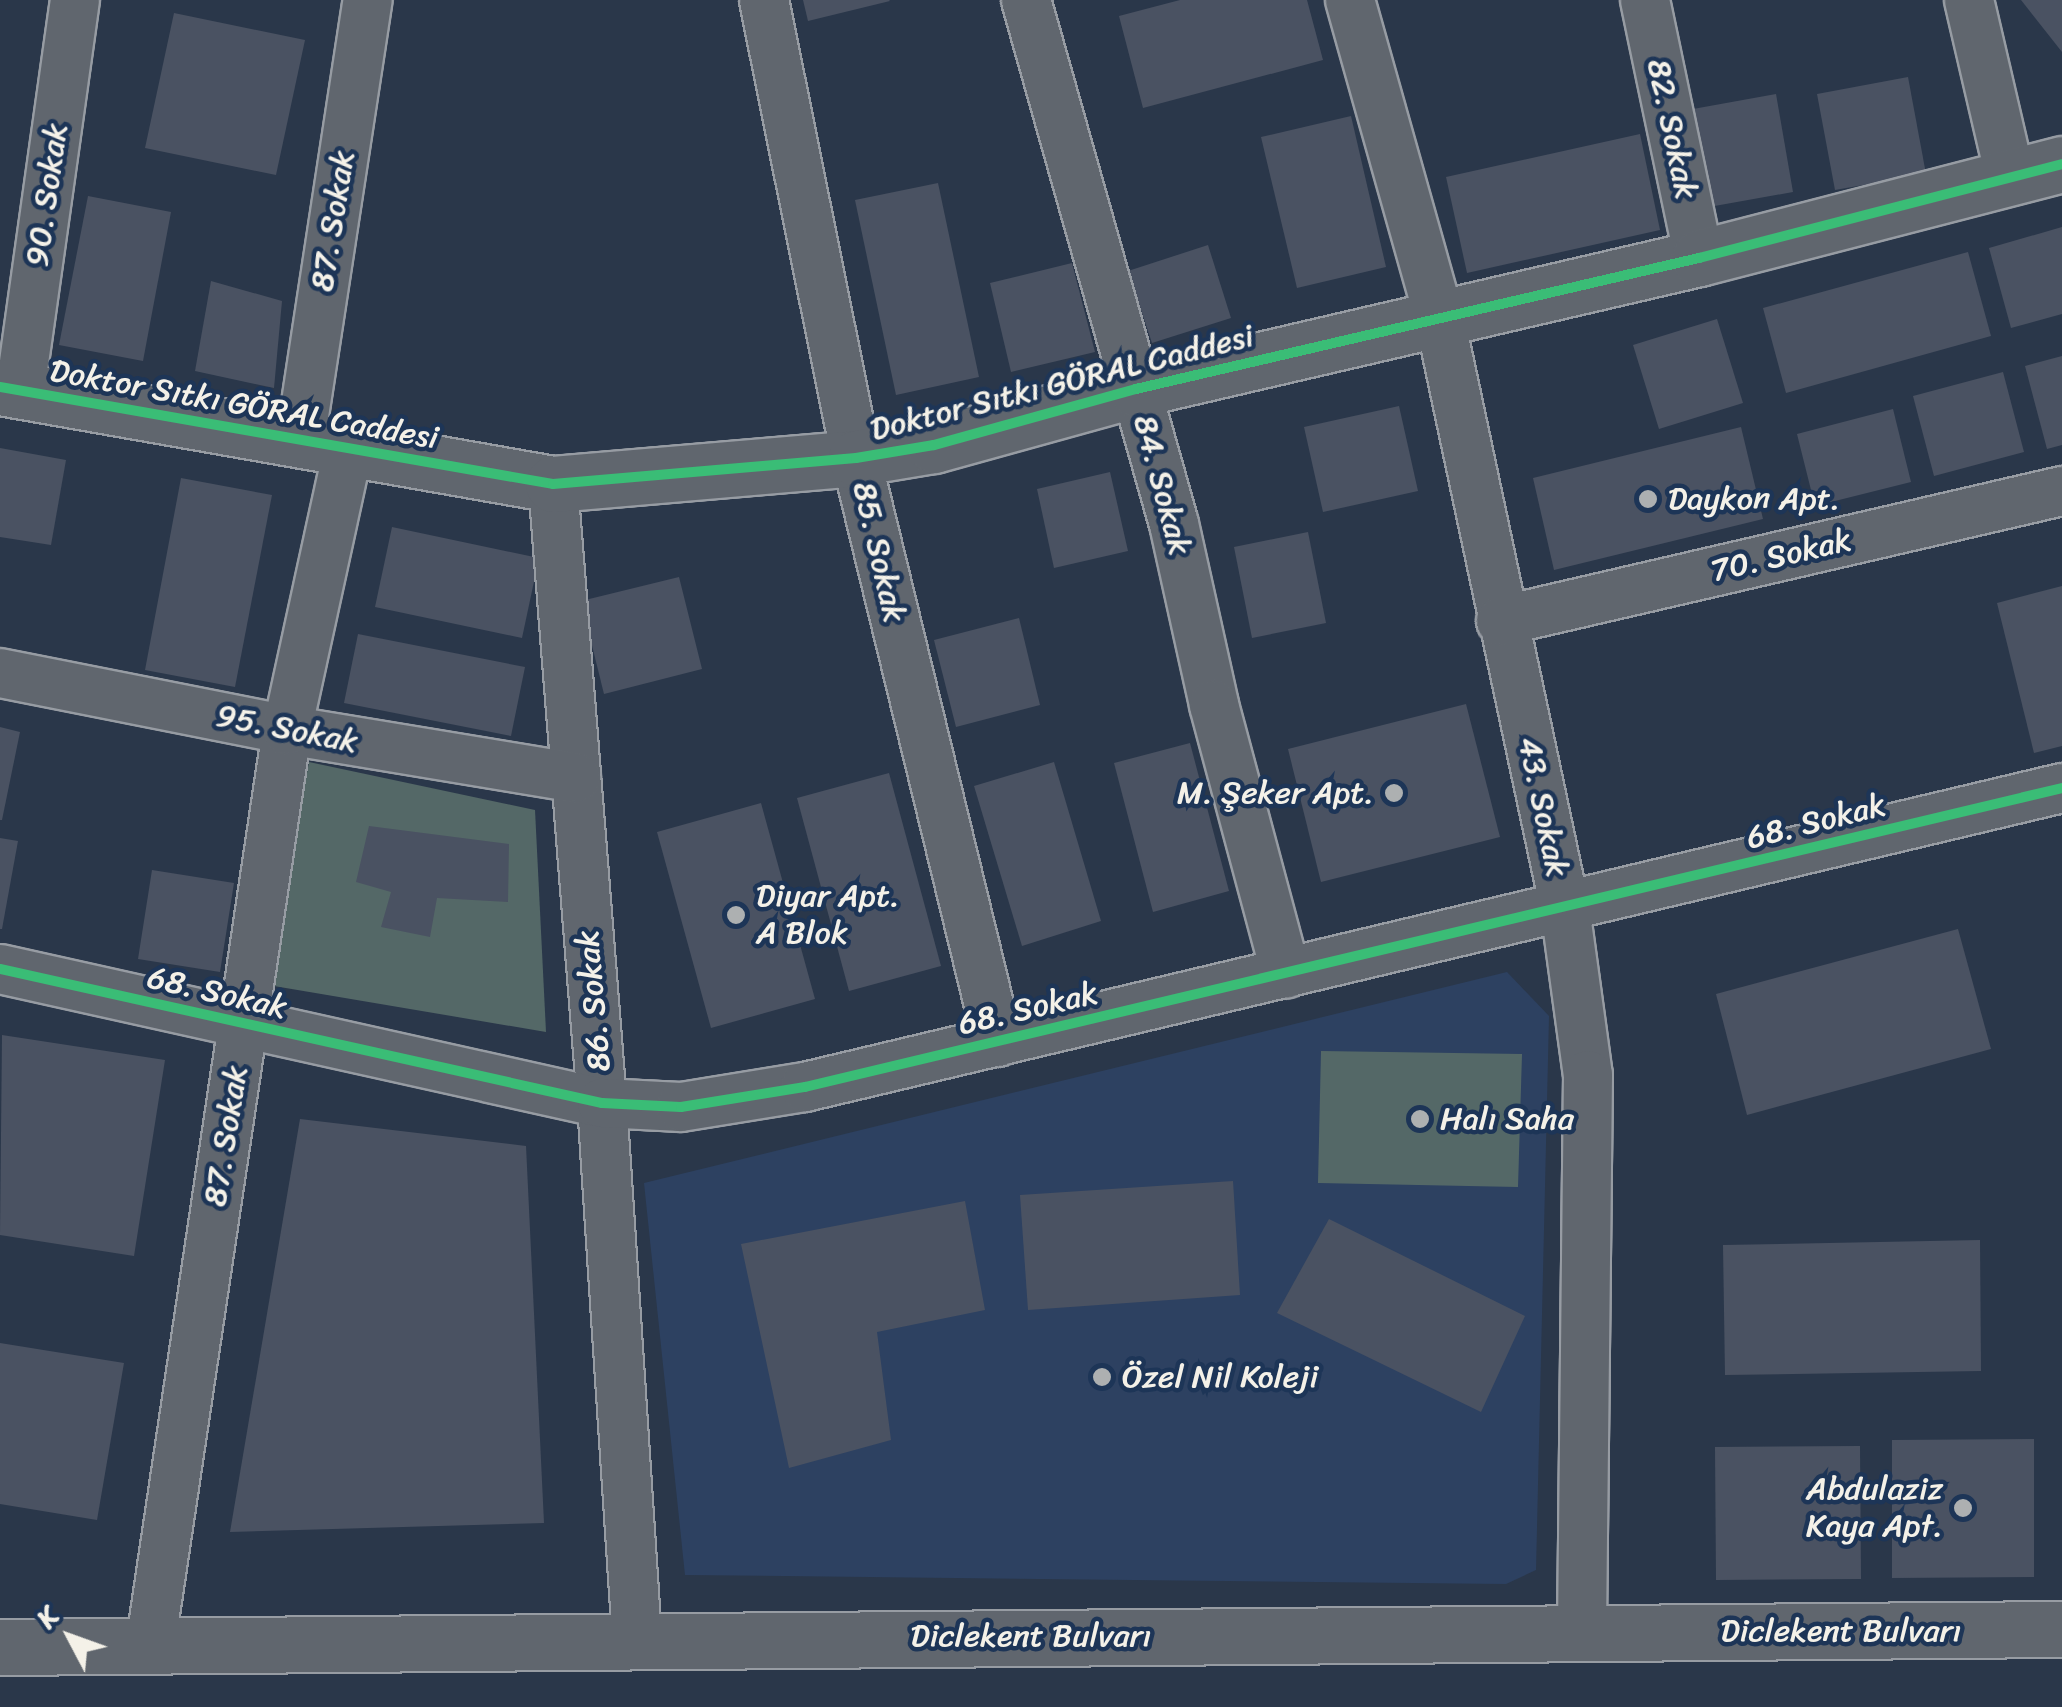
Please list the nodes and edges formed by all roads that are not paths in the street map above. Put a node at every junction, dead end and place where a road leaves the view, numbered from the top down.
1 (74, 0) edge
2 (368, 0) edge
3 (764, 0) edge
4 (1026, 0) edge
5 (1350, 0) edge
6 (1645, 0) edge
7 (1969, 0) edge
8 (2036, 172) edge
9 (1699, 258) junction
10 (1440, 320) junction
11 (10, 389) edge
12 (1136, 389) junction
13 (324, 446) junction
14 (856, 458) junction
15 (553, 484) junction
16 (2062, 491) edge
17 (1501, 621) junction
18 (0, 672) edge
19 (286, 730) junction
20 (576, 778) junction
21 (2062, 788) edge
22 (1565, 908) junction
23 (0, 969) edge
24 (1286, 974) junction
25 (243, 1025) junction
26 (998, 1042) junction
27 (602, 1103) junction
28 (2062, 1629) edge
29 (1582, 1633) junction
30 (637, 1638) junction
31 (150, 1647) junction
32 (0, 1648) edge

1 - 11 street, 90. Sokak
2 - 13 street, 87. Sokak
3 - 14 street, 85. Sokak
4 - 12 street, 84. Sokak
5 - 10 street, 43. Sokak
6 - 9 street, 82. Sokak
7 - 8 street
8 - 9 main road, Doktor Sıtkı GÖRAL Caddesi
9 - 10 main road, Doktor Sıtkı GÖRAL Caddesi
10 - 12 main road, Doktor Sıtkı GÖRAL Caddesi
10 - 17 street, 43. Sokak
11 - 13 main road, Doktor Sıtkı GÖRAL Caddesi
12 - 14 main road, Doktor Sıtkı GÖRAL Caddesi
12 - 24 street, 84. Sokak
13 - 15 main road, Doktor Sıtkı GÖRAL Caddesi
13 - 19 street, 87. Sokak
14 - 15 main road, Doktor Sıtkı GÖRAL Caddesi
14 - 26 street, 85. Sokak
15 - 20 street, 86. Sokak
16 - 17 street, 70. Sokak
17 - 22 street, 43. Sokak
18 - 19 street, 95. Sokak
19 - 20 street, 95. Sokak
19 - 25 street, 87. Sokak
20 - 27 street, 86. Sokak
21 - 22 street, 68. Sokak
22 - 24 street, 68. Sokak
22 - 29 street, 43. Sokak
23 - 25 street, 68. Sokak
24 - 26 street, 68. Sokak
25 - 27 street, 68. Sokak
25 - 31 street, 87. Sokak
26 - 27 street, 68. Sokak
27 - 30 street, 86. Sokak
28 - 29 main road, Diclekent Bulvarı
29 - 30 main road, Diclekent Bulvarı
30 - 31 main road, Diclekent Bulvarı
31 - 32 main road, Diclekent Bulvarı

